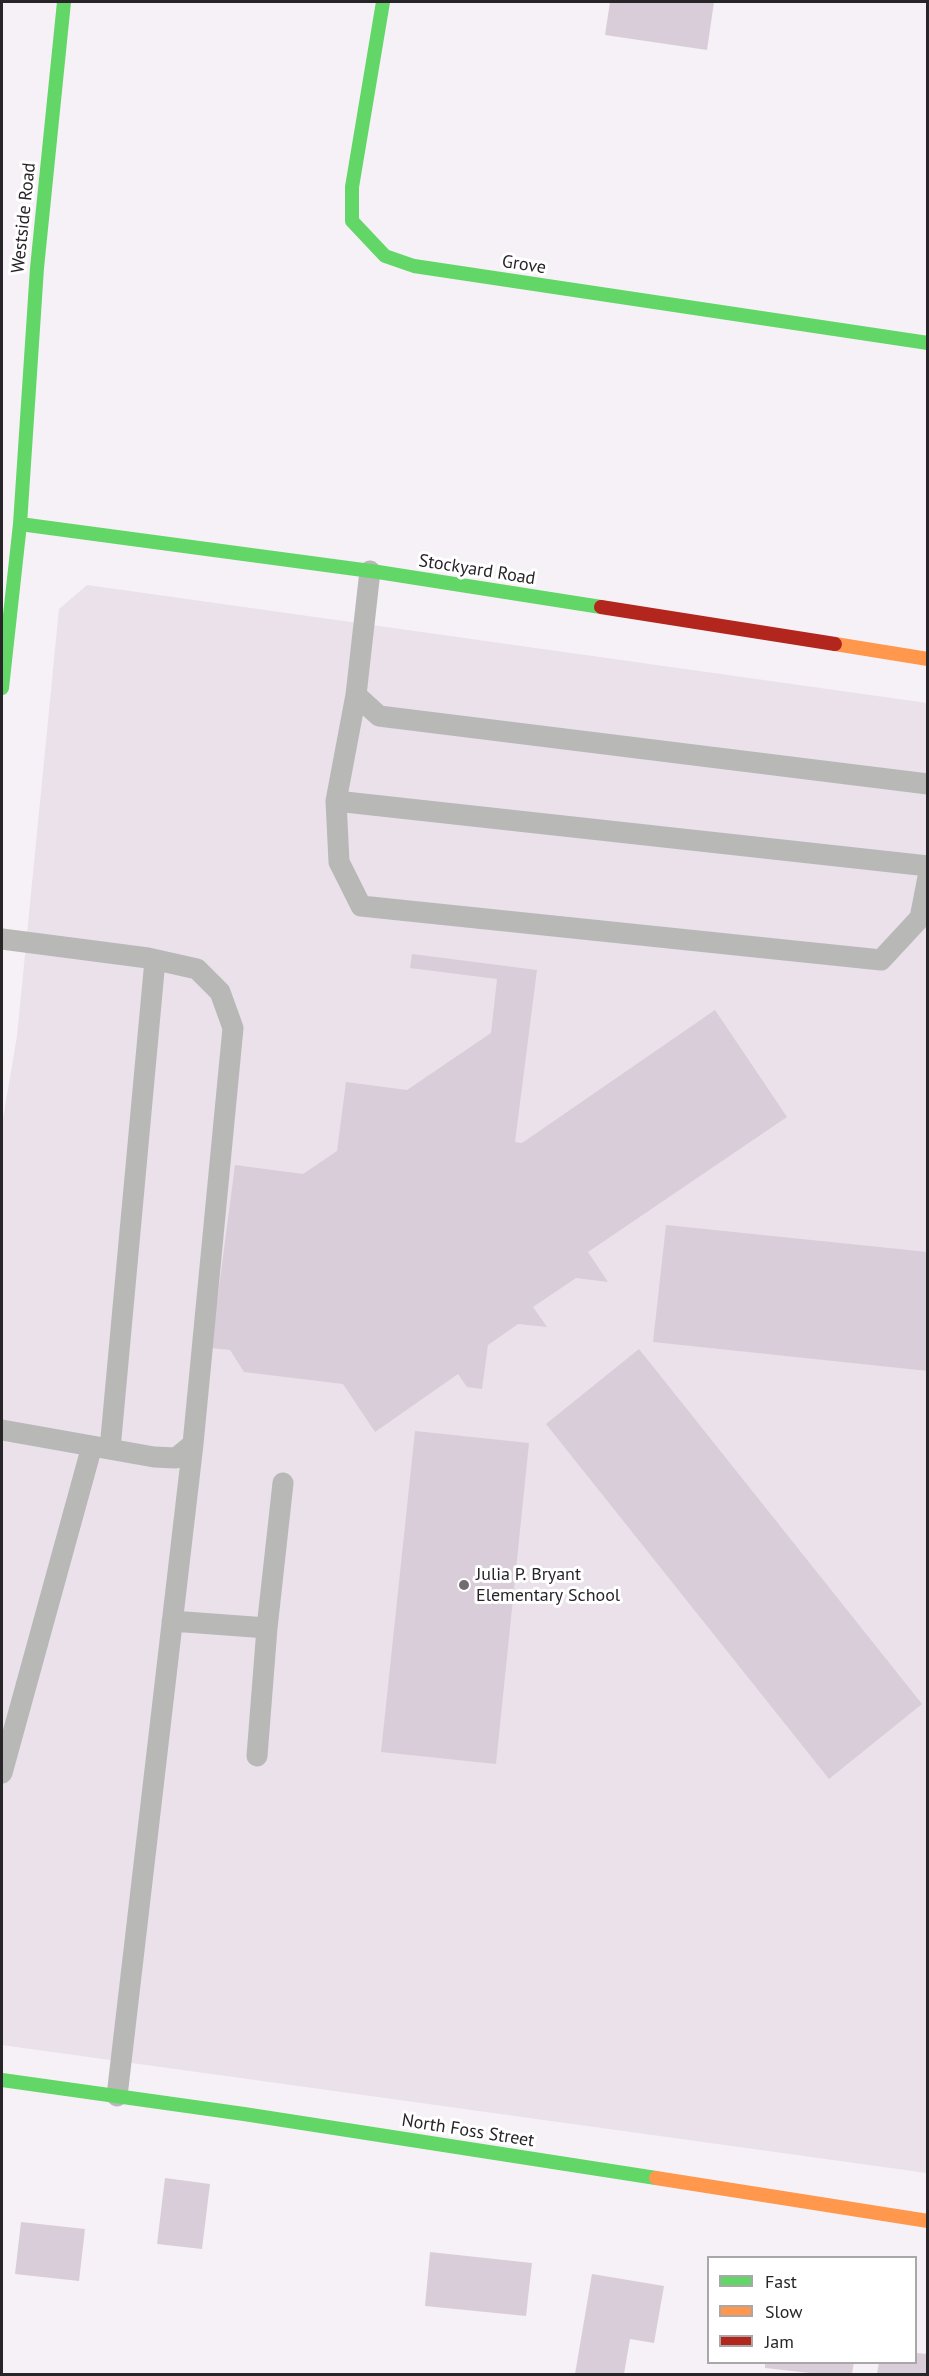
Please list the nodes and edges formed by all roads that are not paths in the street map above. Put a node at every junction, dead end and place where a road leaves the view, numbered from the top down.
1 (64, 2) edge
2 (382, 2) edge
3 (927, 343) edge
4 (20, 524) junction
5 (370, 571) junction
6 (927, 659) edge
7 (2, 688) edge
8 (356, 695) junction
9 (927, 784) edge
10 (336, 801) junction
11 (927, 866) edge
12 (927, 878) edge
13 (2, 939) edge
14 (155, 960) junction
15 (2, 1430) edge
16 (193, 1444) junction
17 (101, 1447) junction
18 (283, 1483) dead end
19 (172, 1620) junction
20 (267, 1628) junction
21 (257, 1756) dead end
22 (2, 1773) edge
23 (2, 2080) edge
24 (117, 2096) junction
25 (927, 2220) edge

1 - 4 street, Westside Road
2 - 3 street, Grove
4 - 5 street, Stockyard Road
4 - 7 street, Westside Road
5 - 6 street, Stockyard Road
5 - 8 lane
8 - 9 lane
8 - 10 lane
10 - 11 lane
10 - 12 lane
13 - 14 lane
14 - 16 lane
14 - 17 lane
15 - 17 lane
16 - 17 lane
16 - 19 lane
17 - 22 lane
18 - 20 lane
19 - 20 lane
19 - 24 lane
20 - 21 lane
23 - 24 street, North Foss Street
24 - 25 street, North Foss Street

